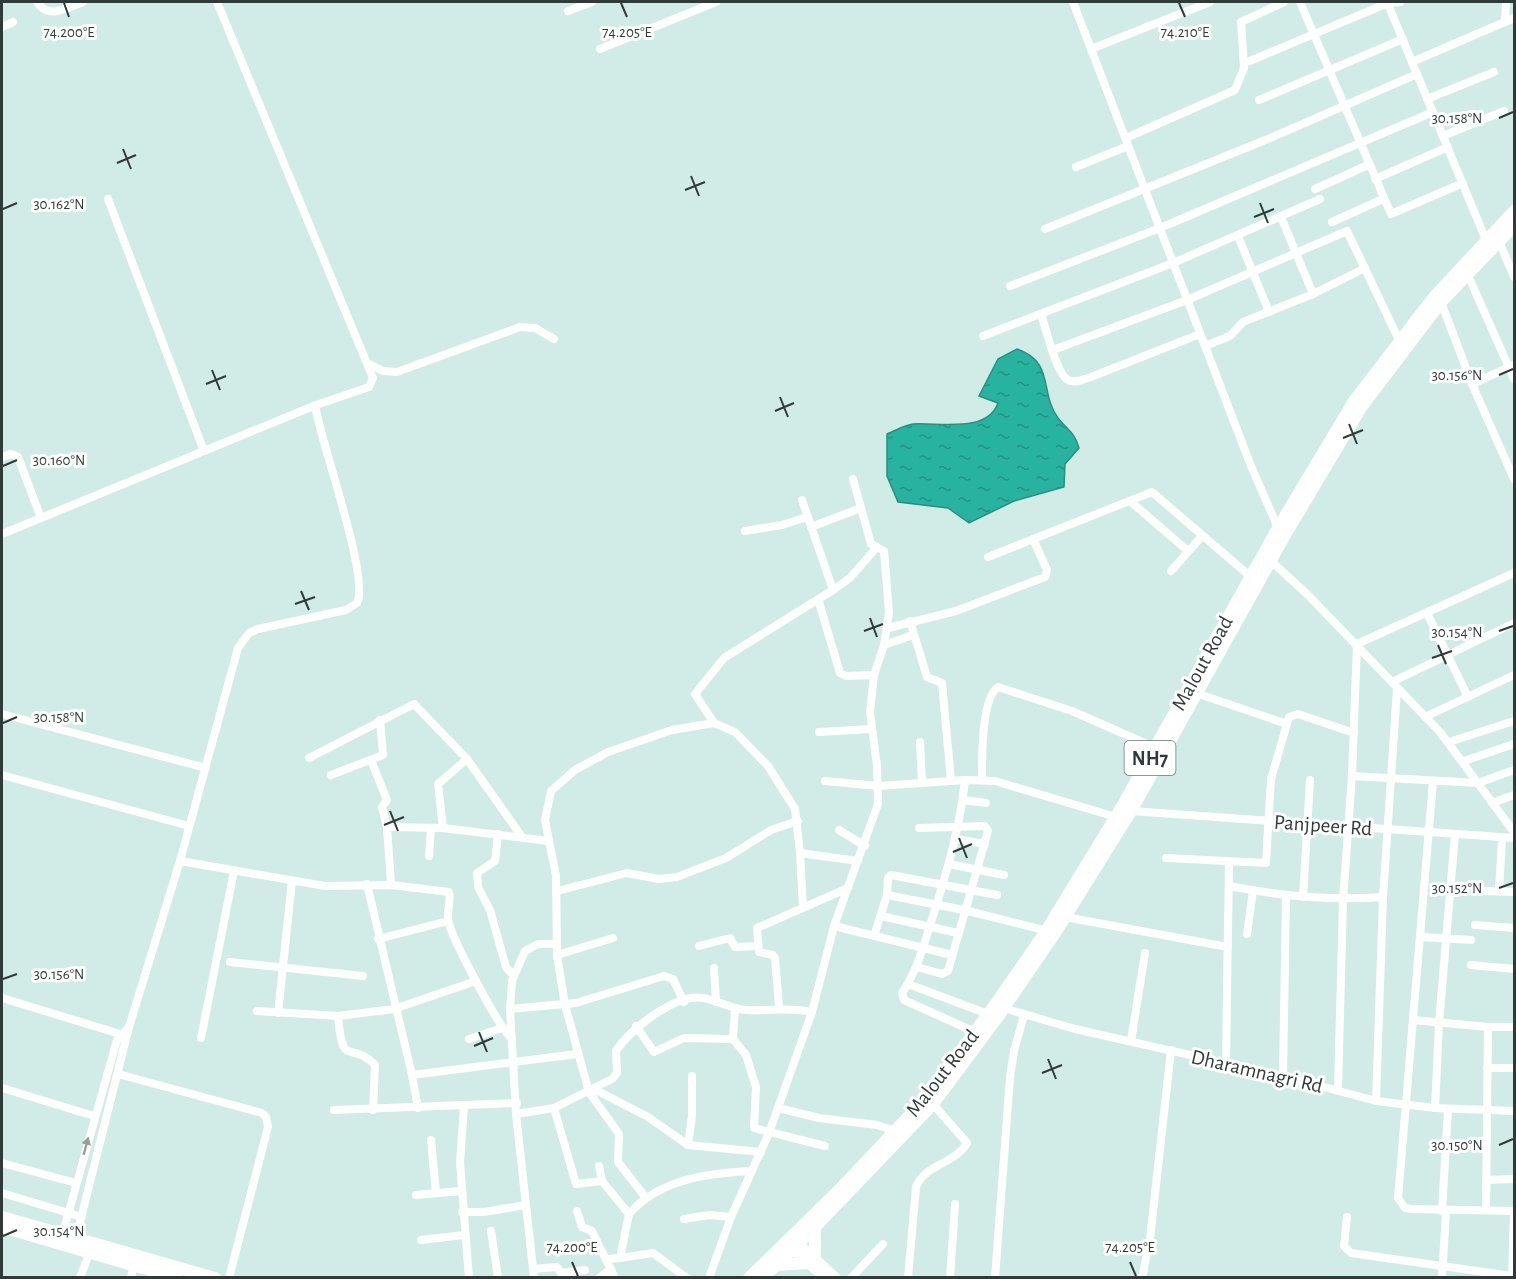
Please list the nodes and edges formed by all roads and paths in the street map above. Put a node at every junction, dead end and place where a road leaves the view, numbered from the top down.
1 (37, 2) edge
2 (83, 2) edge
3 (217, 2) edge
4 (592, 2) edge
5 (716, 2) edge
6 (1073, 2) edge
7 (1210, 2) edge
8 (1284, 2) edge
9 (1300, 2) edge
10 (1388, 2) edge
11 (1400, 2) edge
12 (1506, 2) edge
13 (568, 11) dead end
14 (1515, 18) edge
15 (13, 22) dead end
16 (1505, 22) junction
17 (2, 27) edge
18 (1315, 34) junction
19 (1403, 39) junction
20 (600, 49) dead end
21 (1091, 49) junction
22 (1412, 62) junction
23 (1245, 63) junction
24 (1330, 70) junction
25 (1494, 72) dead end
26 (1417, 74) junction
27 (1259, 99) dead end
28 (1427, 99) junction
29 (1344, 106) junction
30 (1504, 111) dead end
31 (1433, 112) junction
32 (1443, 136) junction
33 (1127, 142) junction
34 (1359, 142) junction
35 (1448, 147) junction
36 (1368, 165) junction
37 (1076, 167) dead end
38 (1375, 179) junction
39 (1463, 183) junction
40 (1315, 189) dead end
41 (1145, 190) junction
42 (108, 199) dead end
43 (1320, 199) dead end
44 (1383, 200) junction
45 (1515, 212) edge
46 (1281, 217) junction
47 (1332, 222) dead end
48 (1515, 225) edge
49 (1160, 228) junction
50 (1046, 229) dead end
51 (1238, 236) junction
52 (1493, 241) junction
53 (1296, 254) junction
54 (1173, 263) junction
55 (1365, 268) junction
56 (1253, 273) junction
57 (1467, 273) junction
58 (1515, 277) edge
59 (1010, 286) dead end
60 (1313, 294) junction
61 (1187, 300) junction
62 (1441, 302) junction
63 (1269, 312) junction
64 (1041, 314) junction
65 (1200, 334) junction
66 (983, 336) dead end
67 (554, 339) dead end
68 (1400, 340) junction
69 (1205, 346) junction
70 (1053, 350) junction
71 (367, 363) junction
72 (1512, 366) edge
73 (1515, 380) edge
74 (1472, 384) junction
75 (316, 405) junction
76 (204, 451) junction
77 (2, 457) edge
78 (853, 479) dead end
79 (1515, 479) edge
80 (802, 500) dead end
81 (1130, 501) junction
82 (861, 508) junction
83 (807, 517) junction
84 (40, 518) junction
85 (811, 527) junction
86 (746, 531) dead end
87 (1281, 532) junction
88 (2, 534) edge
89 (1202, 536) junction
90 (1033, 539) junction
91 (876, 548) junction
92 (1188, 551) junction
93 (988, 556) dead end
94 (1271, 561) junction
95 (1172, 571) dead end
96 (1515, 573) edge
97 (1251, 577) junction
98 (833, 590) junction
99 (819, 599) junction
100 (1426, 613) junction
101 (910, 621) junction
102 (1514, 625) edge
103 (888, 628) junction
104 (913, 635) junction
105 (1357, 644) junction
106 (884, 645) junction
107 (1447, 655) junction
108 (874, 675) junction
109 (1515, 675) edge
110 (1395, 686) junction
111 (1196, 693) junction
112 (1468, 697) junction
113 (2, 714) edge
114 (1425, 717) junction
115 (380, 720) junction
116 (1515, 721) edge
117 (714, 723) junction
118 (1287, 724) junction
119 (871, 729) junction
120 (819, 732) dead end
121 (1354, 733) junction
122 (920, 742) dead end
123 (1449, 742) junction
124 (1515, 744) edge
125 (1156, 748) junction
126 (309, 758) dead end
127 (467, 759) junction
128 (371, 760) junction
129 (1464, 761) junction
130 (206, 768) junction
131 (1515, 770) edge
132 (2, 775) edge
133 (331, 775) dead end
134 (1352, 776) junction
135 (1392, 778) junction
136 (982, 779) junction
137 (965, 780) junction
138 (1310, 780) dead end
139 (951, 781) junction
140 (1433, 781) junction
141 (825, 782) dead end
142 (922, 782) junction
143 (1478, 783) junction
144 (879, 786) junction
145 (1515, 795) edge
146 (963, 800) junction
147 (986, 803) dead end
148 (1492, 803) junction
149 (1131, 811) junction
150 (1116, 817) junction
151 (798, 821) junction
152 (1268, 821) junction
153 (1308, 824) junction
154 (958, 825) junction
155 (189, 826) junction
156 (1349, 826) junction
157 (387, 827) junction
158 (431, 828) junction
159 (443, 828) junction
160 (919, 828) dead end
161 (1387, 829) junction
162 (839, 830) dead end
163 (1430, 832) junction
164 (1515, 832) edge
165 (498, 834) junction
166 (1455, 834) junction
167 (522, 837) junction
168 (1515, 838) edge
169 (955, 839) junction
170 (1502, 839) junction
171 (548, 841) junction
172 (985, 844) junction
173 (865, 846) junction
174 (800, 853) junction
175 (429, 856) dead end
176 (1166, 858) dead end
177 (180, 861) junction
178 (858, 861) junction
179 (1229, 862) junction
180 (949, 864) junction
181 (979, 870) junction
182 (234, 871) junction
183 (1004, 875) dead end
184 (292, 881) junction
185 (944, 883) junction
186 (367, 884) junction
187 (391, 885) junction
188 (1229, 886) junction
189 (848, 888) junction
190 (970, 889) junction
191 (557, 891) junction
192 (1253, 891) junction
193 (1482, 891) dead end
194 (1499, 891) junction
195 (1515, 892) edge
196 (887, 895) junction
197 (996, 895) dead end
198 (1286, 896) junction
199 (1303, 897) junction
200 (1383, 897) junction
201 (1343, 900) junction
202 (936, 904) junction
203 (803, 907) junction
204 (964, 910) junction
205 (881, 916) junction
206 (1065, 917) junction
207 (448, 921) junction
208 (1475, 925) dead end
209 (834, 926) junction
210 (929, 927) junction
211 (1515, 928) edge
212 (1051, 932) junction
213 (958, 933) junction
214 (1247, 934) dead end
215 (874, 936) junction
216 (1420, 937) junction
217 (613, 938) dead end
218 (378, 939) junction
219 (1446, 939) junction
220 (1471, 940) dead end
221 (556, 944) junction
222 (699, 946) dead end
223 (757, 946) junction
224 (1228, 947) junction
225 (924, 948) junction
226 (1145, 953) dead end
227 (557, 955) junction
228 (952, 955) junction
229 (230, 962) dead end
230 (1471, 965) dead end
231 (917, 967) junction
232 (283, 968) junction
233 (714, 968) dead end
234 (1515, 969) edge
235 (513, 975) junction
236 (363, 976) dead end
237 (477, 981) junction
238 (908, 984) junction
239 (2, 998) edge
240 (684, 1002) junction
241 (716, 1002) junction
242 (565, 1005) junction
243 (779, 1007) junction
244 (735, 1008) junction
245 (1004, 1008) junction
246 (394, 1009) junction
247 (510, 1009) junction
248 (258, 1011) dead end
249 (278, 1012) junction
250 (812, 1012) junction
251 (988, 1014) junction
252 (1024, 1015) junction
253 (338, 1017) junction
254 (1413, 1020) junction
255 (1439, 1023) junction
256 (636, 1026) junction
257 (129, 1027) junction
258 (1515, 1027) edge
259 (502, 1028) junction
260 (1488, 1028) junction
261 (975, 1032) junction
262 (120, 1034) junction
263 (201, 1038) dead end
264 (469, 1039) dead end
265 (512, 1039) junction
266 (733, 1039) junction
267 (1131, 1041) junction
268 (1171, 1050) junction
269 (577, 1054) junction
270 (1226, 1063) junction
271 (513, 1064) junction
272 (1487, 1068) junction
273 (1515, 1068) edge
274 (118, 1074) junction
275 (412, 1075) junction
276 (692, 1076) dead end
277 (1283, 1076) junction
278 (2, 1088) edge
279 (1338, 1090) junction
280 (591, 1091) junction
281 (1376, 1101) junction
282 (517, 1102) junction
283 (933, 1104) junction
284 (465, 1106) junction
285 (1405, 1106) junction
286 (418, 1108) junction
287 (554, 1108) junction
288 (778, 1108) junction
289 (1436, 1108) junction
290 (1448, 1109) junction
291 (334, 1110) dead end
292 (373, 1110) junction
293 (1486, 1110) junction
294 (1515, 1111) edge
295 (516, 1114) junction
296 (94, 1116) junction
297 (896, 1131) junction
298 (769, 1133) junction
299 (431, 1140) dead end
300 (688, 1145) junction
301 (825, 1146) dead end
302 (761, 1152) junction
303 (2, 1163) edge
304 (599, 1166) dead end
305 (752, 1171) junction
306 (1515, 1179) edge
307 (1486, 1180) junction
308 (602, 1181) junction
309 (76, 1184) junction
310 (461, 1191) junction
311 (2, 1193) edge
312 (436, 1193) junction
313 (841, 1194) junction
314 (416, 1195) dead end
315 (646, 1198) junction
316 (955, 1204) dead end
317 (526, 1205) junction
318 (1486, 1210) junction
319 (577, 1211) dead end
320 (1444, 1211) junction
321 (462, 1212) junction
322 (1515, 1212) edge
323 (68, 1213) junction
324 (628, 1214) junction
325 (2, 1216) edge
326 (82, 1217) junction
327 (731, 1217) junction
328 (1347, 1217) dead end
329 (684, 1219) dead end
330 (2, 1227) edge
331 (816, 1227) junction
332 (491, 1231) dead end
333 (464, 1235) junction
334 (61, 1238) junction
335 (420, 1240) dead end
336 (75, 1242) junction
337 (793, 1243) junction
338 (883, 1244) dead end
339 (90, 1251) junction
340 (620, 1258) junction
341 (608, 1259) junction
342 (812, 1261) junction
343 (134, 1264) junction
344 (777, 1264) junction
345 (1442, 1266) junction
346 (611, 1269) junction
347 (585, 1270) dead end
348 (533, 1273) edge
349 (1513, 1273) edge
350 (161, 1275) edge
351 (80, 1278) edge
352 (132, 1278) edge
353 (177, 1278) edge
354 (215, 1278) edge
355 (228, 1278) edge
356 (469, 1278) edge
357 (498, 1278) edge
358 (599, 1278) edge
359 (615, 1278) edge
360 (687, 1278) edge
361 (708, 1278) edge
362 (749, 1278) edge
363 (763, 1278) edge
364 (825, 1278) edge
365 (836, 1278) edge
366 (851, 1278) edge
367 (908, 1278) edge
368 (950, 1278) edge
369 (995, 1278) edge
370 (1142, 1278) edge
371 (1442, 1278) edge

1 - 2 street
3 - 71 street
4 - 13 street
5 - 20 street
6 - 21 street
7 - 21 street
8 - 23 street
9 - 18 street
10 - 11 street
10 - 18 street
10 - 19 street
12 - 16 street
14 - 16 street
15 - 17 street
16 - 22 street
18 - 23 street
18 - 24 street
19 - 22 street
19 - 24 street
21 - 33 street
22 - 26 street
23 - 33 street
24 - 27 street
24 - 29 street
25 - 28 street
26 - 28 street
26 - 29 street
28 - 31 street
29 - 34 street
29 - 41 street
30 - 32 street
31 - 32 street
31 - 34 street
32 - 35 street
33 - 37 street
33 - 41 street
34 - 36 street
34 - 49 street
35 - 38 street
35 - 39 street
36 - 38 street
36 - 40 street
38 - 44 street
39 - 44 street
39 - 52 street
41 - 49 street
41 - 50 street
42 - 76 street
43 - 46 street
44 - 47 street
45 - 52 highway, Malout Road / NH7
46 - 51 street
46 - 53 street
48 - 52 highway, Malout Road / NH7
49 - 54 street
49 - 59 street
51 - 54 street
51 - 56 street
52 - 57 highway, Malout Road / NH7
52 - 58 street
52 - 68 highway, Malout Road / NH7
53 - 55 street
53 - 56 street
53 - 60 street
54 - 61 street
54 - 64 street
55 - 60 street
55 - 68 street
56 - 61 street
56 - 63 street
57 - 62 highway, Malout Road / NH7
57 - 72 street
60 - 63 street
61 - 65 street
61 - 70 street
62 - 74 street
62 - 87 highway, Malout Road / NH7
63 - 69 street
64 - 66 street
64 - 70 street
65 - 69 street
65 - 70 street
67 - 71 street
68 - 87 highway, Malout Road / NH7
69 - 87 street
71 - 75 street
72 - 73 street
72 - 74 street
74 - 79 street
75 - 76 street
75 - 130 street
76 - 84 street
77 - 84 street
78 - 82 street
80 - 83 street
81 - 89 street
81 - 90 street
81 - 92 street
82 - 85 street
82 - 91 street
83 - 85 street
83 - 86 street
84 - 88 street
85 - 98 street
87 - 94 highway, Malout Road / NH7
87 - 97 highway, Malout Road / NH7
89 - 92 street
89 - 97 street
90 - 93 street
90 - 101 street
91 - 98 street
91 - 103 street
92 - 95 street
94 - 105 street
94 - 111 highway, Malout Road / NH7
96 - 100 street
97 - 125 highway, Malout Road / NH7
98 - 99 street
99 - 108 street
99 - 117 street
100 - 105 street
100 - 107 street
101 - 103 street
101 - 104 street
102 - 107 street
103 - 106 street
104 - 106 street
104 - 139 street
105 - 110 street
105 - 121 street
106 - 108 street
107 - 110 street
107 - 112 street
108 - 119 street
109 - 112 street
110 - 114 street
110 - 135 street
111 - 118 street
111 - 149 highway, Malout Road / NH7
112 - 114 street
113 - 130 street
114 - 123 street
115 - 126 street
115 - 127 street
115 - 128 street
116 - 123 street
117 - 151 street
117 - 171 street
118 - 121 street
118 - 152 street
119 - 120 street
119 - 144 street
121 - 134 street
122 - 142 street
123 - 129 street
124 - 129 street
125 - 136 street
125 - 150 highway, Malout Road / NH7
127 - 159 street
127 - 167 street
128 - 133 street
128 - 157 street
129 - 143 street
130 - 155 street
131 - 143 street
132 - 155 street
134 - 135 street
134 - 156 street
135 - 140 street
135 - 161 street
136 - 137 street
136 - 150 street
137 - 139 street
137 - 146 street
138 - 153 street
139 - 142 street
140 - 143 street
140 - 163 street
141 - 144 street
142 - 144 street
143 - 148 street
144 - 173 street
145 - 148 street
146 - 147 street
146 - 154 street
148 - 164 street
149 - 152 street, Panjpeer Rd
149 - 206 highway, Malout Road / NH7
150 - 212 highway, Malout Road / NH7
151 - 174 street
151 - 191 street
152 - 153 street, Panjpeer Rd
152 - 179 street
153 - 156 street, Panjpeer Rd
153 - 199 street
154 - 160 street
154 - 169 street
154 - 172 street
155 - 177 street
156 - 161 street, Panjpeer Rd
156 - 201 street
157 - 158 street
157 - 187 street
158 - 159 street
158 - 175 street
159 - 165 street
161 - 163 street, Panjpeer Rd
161 - 200 street
162 - 173 street
163 - 166 street, Panjpeer Rd
163 - 216 street
165 - 167 street
165 - 235 street
166 - 170 street, Panjpeer Rd
166 - 219 street
167 - 171 street
168 - 170 street, Panjpeer Rd
169 - 172 street
169 - 180 street
170 - 194 street
171 - 191 street
172 - 181 street
173 - 178 street
174 - 178 street
174 - 203 street
176 - 179 street
177 - 182 street
177 - 257 street
178 - 189 street
179 - 188 street
180 - 181 street
180 - 185 street
181 - 183 street
181 - 190 street
182 - 184 street
182 - 263 street
184 - 186 street
184 - 232 street
185 - 190 street
185 - 196 street
185 - 202 street
186 - 187 street
186 - 218 street
187 - 207 street
188 - 192 street
188 - 224 street
189 - 203 street
189 - 209 street
190 - 197 street
190 - 204 street
191 - 221 street
192 - 198 street
192 - 214 street
193 - 194 street
194 - 195 street
196 - 202 street
196 - 205 street
198 - 199 street
198 - 277 street
199 - 201 street
200 - 201 street
200 - 281 street
201 - 279 street
202 - 204 street
202 - 210 street
203 - 223 street
204 - 212 street
204 - 213 street
205 - 210 street
205 - 215 street
206 - 212 highway, Malout Road / NH7
206 - 224 street
207 - 218 street
207 - 237 street
208 - 211 street
209 - 215 street
209 - 250 street
210 - 213 street
210 - 225 street
212 - 245 highway, Malout Road / NH7
212 - 251 highway, Malout Road / NH7
213 - 228 street
215 - 225 street
216 - 219 street
216 - 254 street
217 - 227 street
218 - 246 street
219 - 220 street
219 - 255 street
221 - 227 street
221 - 235 street
222 - 223 street
223 - 243 street
224 - 270 street
225 - 228 street
225 - 231 street
226 - 267 street
227 - 242 street
228 - 231 street
229 - 232 street
230 - 234 street
231 - 238 street
232 - 236 street
232 - 249 street
233 - 241 street
235 - 247 street
237 - 246 street
237 - 259 street
238 - 251 street
238 - 261 street
239 - 262 street
240 - 241 street
240 - 242 street
240 - 256 street
241 - 244 street
242 - 247 street
242 - 269 street
243 - 244 street
243 - 250 street
244 - 266 street
245 - 252 street, Dharamnagri Rd
245 - 283 highway, Malout Road / NH7
246 - 253 street
246 - 275 street
247 - 265 street
248 - 249 street
249 - 253 street
250 - 288 street
251 - 261 highway, Malout Road / NH7
252 - 267 street, Dharamnagri Rd
252 - 369 street
253 - 292 street
254 - 255 street
254 - 285 street
255 - 260 street
255 - 289 street
256 - 266 street
256 - 280 street
257 - 262 street
257 - 274 street
258 - 260 street
259 - 264 street
259 - 265 street
260 - 272 street
261 - 297 highway, Malout Road / NH7
262 - 296 street
265 - 271 street
266 - 298 street
267 - 268 street, Dharamnagri Rd
268 - 270 street, Dharamnagri Rd
268 - 370 street
269 - 271 street
269 - 280 street
270 - 277 street, Dharamnagri Rd
271 - 275 street
271 - 282 street
272 - 273 street
272 - 293 street
274 - 326 street
274 - 355 street
275 - 286 street
276 - 300 street
277 - 279 street, Dharamnagri Rd
278 - 296 street
279 - 281 street, Dharamnagri Rd
280 - 287 street
280 - 300 street
280 - 315 street
281 - 285 street, Dharamnagri Rd
282 - 284 street
282 - 295 street
283 - 313 highway, Malout Road / NH7
283 - 367 street
284 - 286 street
284 - 310 street
285 - 289 street, Dharamnagri Rd
285 - 320 street
286 - 292 street
287 - 295 street
287 - 308 street
288 - 297 street
288 - 298 street
289 - 290 street, Dharamnagri Rd
290 - 293 street, Dharamnagri Rd
290 - 320 street
291 - 292 street
293 - 294 street, Dharamnagri Rd
293 - 307 street
295 - 317 street
309 -> 296 street
297 - 313 highway, Malout Road / NH7
298 - 301 street
298 - 302 street
299 - 312 street
300 - 302 street
302 - 305 street
303 - 309 street
304 - 308 street
305 - 315 street
305 - 327 street
306 - 307 street
307 - 318 street
308 - 324 street
309 - 323 street
310 - 312 street
310 - 321 street
311 - 323 street
312 - 314 street
313 - 331 highway, Malout Road / NH7
313 - 337 highway, Malout Road / NH7
315 - 324 street
316 - 368 street
317 - 321 street
317 - 348 street
318 - 320 street
318 - 322 street
319 - 341 street
320 - 345 street
321 - 333 street
322 - 349 street
323 - 326 street
323 - 334 street
324 - 340 street
325 - 334 highway
326 - 336 street
327 - 329 street
327 - 361 street
328 - 345 street
330 - 334 highway
331 - 337 highway, Malout Road / NH7
331 - 342 highway
332 - 357 street
333 - 335 street
333 - 356 street
334 - 336 highway
336 - 339 highway
336 - 354 highway
337 - 342 main road
337 - 344 highway, Malout Road / NH7
337 - 362 highway, Malout Road / NH7
338 - 366 street
339 - 343 highway
339 - 351 street
340 - 341 street
340 - 360 street
341 - 346 street
342 - 344 highway
342 - 364 main road
342 - 365 main road
343 - 350 highway
343 - 352 street
344 - 363 highway, Malout Road / NH7
345 - 349 street
345 - 371 street
346 - 358 street
346 - 359 street
347 - 348 street
350 - 353 highway

